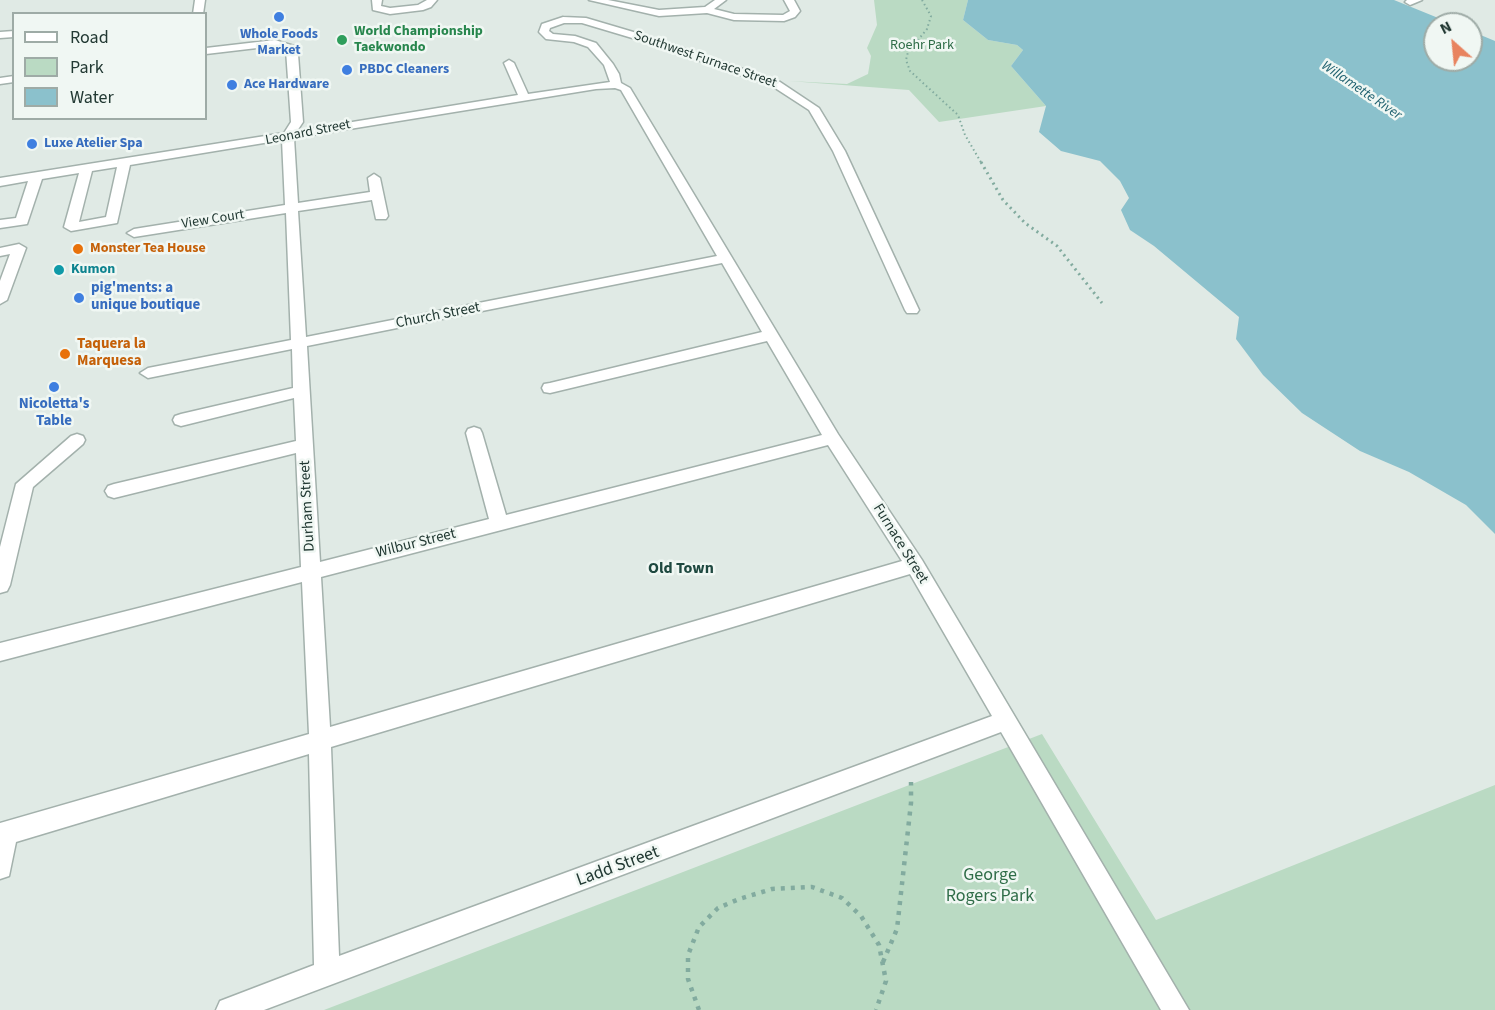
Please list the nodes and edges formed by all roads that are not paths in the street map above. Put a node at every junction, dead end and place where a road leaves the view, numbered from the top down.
1 (377, 0) edge
2 (432, 0) edge
3 (594, 0) edge
4 (721, 0) edge
5 (789, 0) edge
6 (707, 10) junction
7 (207, 51) edge
8 (509, 63) dead end
9 (616, 85) junction
10 (524, 97) junction
11 (288, 136) junction
12 (124, 163) junction
13 (86, 169) junction
14 (36, 177) junction
15 (374, 178) dead end
16 (0, 182) edge
17 (377, 195) junction
18 (292, 207) junction
19 (381, 216) dead end
20 (0, 224) edge
21 (134, 233) dead end
22 (0, 252) edge
23 (727, 258) junction
24 (0, 300) edge
25 (912, 310) dead end
26 (771, 335) junction
27 (299, 344) junction
28 (148, 373) dead end
29 (550, 388) dead end
30 (302, 392) junction
31 (181, 420) dead end
32 (474, 433) dead end
33 (832, 438) junction
34 (77, 440) dead end
35 (305, 445) junction
36 (114, 491) dead end
37 (499, 523) junction
38 (915, 566) junction
39 (311, 571) junction
40 (0, 585) edge
41 (0, 652) edge
42 (1005, 721) junction
43 (320, 741) junction
44 (3, 834) edge
45 (0, 867) edge
46 (327, 975) junction
47 (229, 1010) edge
48 (1176, 1010) edge

1 - 2 street
3 - 6 street
4 - 6 street
5 - 6 street
7 - 11 street, Durham Street
8 - 10 street
9 - 10 street, Leonard Street
9 - 23 street, Furnace Street
9 - 25 street, Southwest Furnace Street
10 - 11 street, Leonard Street
11 - 12 street, Leonard Street
11 - 18 street, Durham Street
12 - 13 street, Leonard Street
12 - 13 street
13 - 14 street, Leonard Street
14 - 16 street, Leonard Street
14 - 20 street
15 - 17 street
17 - 18 street, View Court
17 - 19 street
18 - 21 street, View Court
18 - 27 street, Durham Street
22 - 24 street
23 - 26 street, Furnace Street
23 - 27 street, Church Street
26 - 29 street
26 - 33 street, Furnace Street
27 - 28 street, Church Street
27 - 30 street, Durham Street
30 - 31 street
30 - 35 street, Durham Street
32 - 37 street
33 - 37 street, Wilbur Street
33 - 38 street, Furnace Street
34 - 40 street
35 - 36 street
35 - 39 street, Durham Street
37 - 39 street, Wilbur Street
38 - 42 street, Furnace Street
38 - 43 street
39 - 41 street, Wilbur Street
39 - 43 street, Durham Street
42 - 46 street, Ladd Street
42 - 48 street, Furnace Street
43 - 44 street
43 - 46 street, Durham Street
44 - 45 street
46 - 47 street, Ladd Street

